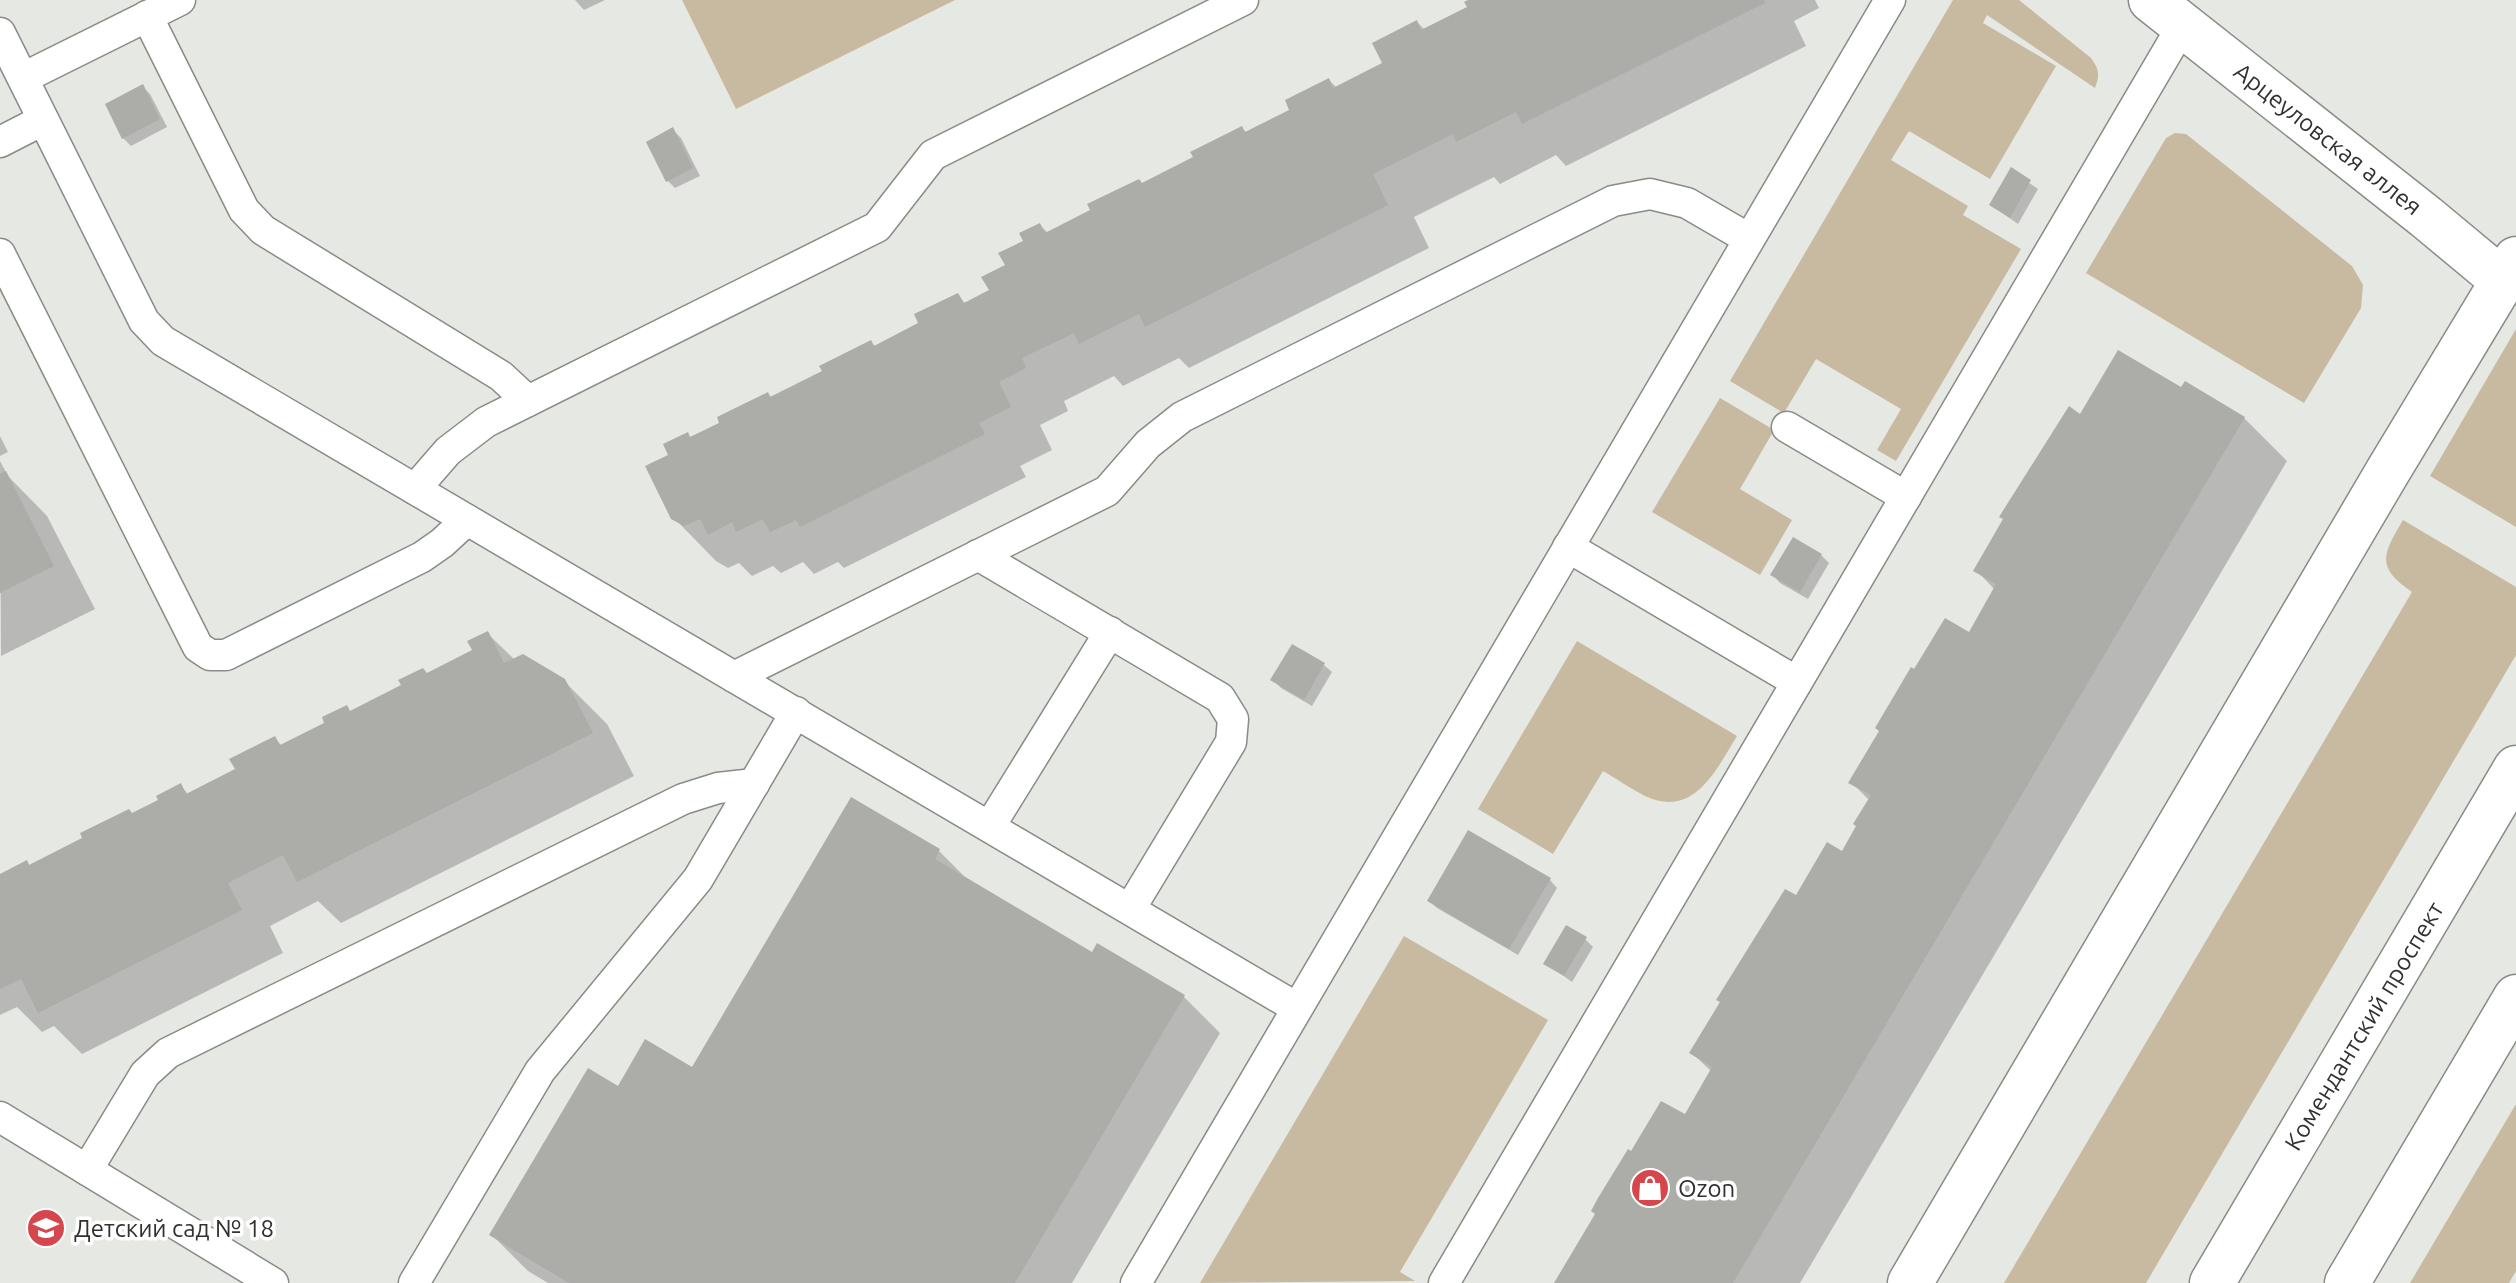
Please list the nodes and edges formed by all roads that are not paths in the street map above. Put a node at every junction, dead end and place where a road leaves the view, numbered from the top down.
1 (180, 0) edge
2 (1243, 0) edge
3 (1890, 0) edge
4 (2167, 13) edge
5 (147, 16) junction
6 (0, 33) edge
7 (23, 78) junction
8 (43, 120) junction
9 (0, 142) edge
10 (1749, 239) junction
11 (0, 254) edge
12 (2509, 270) edge
13 (528, 401) junction
14 (1787, 427) dead end
15 (415, 489) junction
16 (1906, 497) junction
17 (467, 520) junction
18 (1568, 547) junction
19 (978, 555) junction
20 (1110, 632) junction
21 (734, 677) junction
22 (1797, 682) junction
23 (796, 712) junction
24 (2516, 768) edge
25 (754, 784) junction
26 (990, 826) junction
27 (1130, 909) junction
28 (2516, 997) edge
29 (1297, 1008) junction
30 (0, 1117) edge
31 (87, 1170) junction
32 (273, 1283) edge
33 (414, 1283) edge
34 (1136, 1283) edge
35 (1444, 1283) edge
36 (1910, 1283) edge
37 (2212, 1283) edge
38 (2347, 1283) edge

1 - 5 lane
2 - 13 lane
3 - 10 lane
4 - 12 street, Арцеуловская аллея
4 - 16 lane
5 - 7 lane
5 - 13 lane
6 - 7 lane
7 - 8 lane
8 - 9 lane
8 - 15 lane
10 - 18 lane
10 - 19 lane
11 - 17 lane
12 - 36 street
13 - 15 lane
14 - 16 lane
15 - 17 lane
16 - 22 lane
17 - 21 lane
18 - 22 lane
18 - 29 lane
19 - 20 lane
19 - 21 lane
20 - 26 lane
20 - 27 lane
21 - 23 lane
22 - 35 lane
23 - 25 lane
23 - 26 lane
24 - 37 street, Комендантский проспект
25 - 31 lane
25 - 33 lane
26 - 27 lane
27 - 29 lane
28 - 38 street
29 - 34 lane
30 - 31 lane
31 - 32 lane

